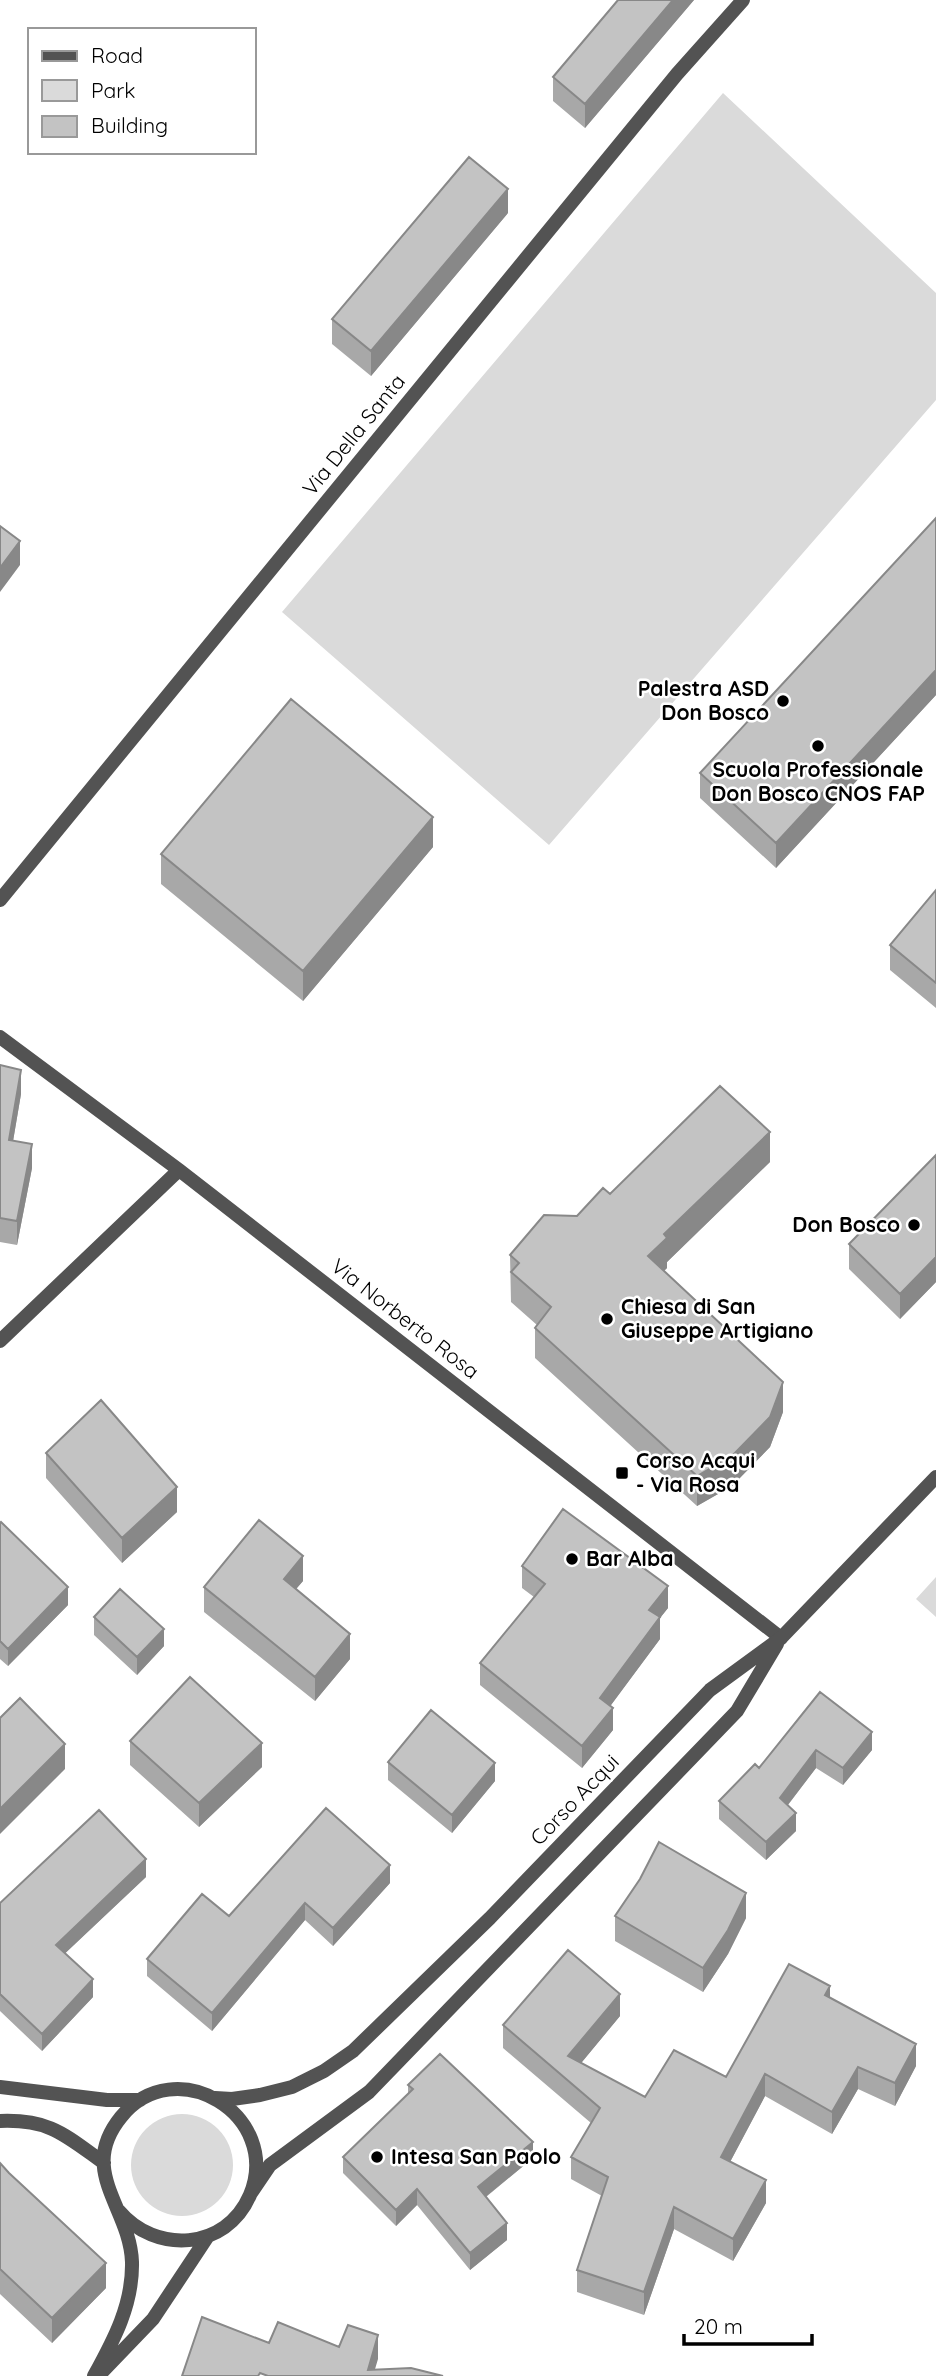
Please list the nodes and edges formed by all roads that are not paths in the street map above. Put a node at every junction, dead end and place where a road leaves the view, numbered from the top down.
1 (743, 0) edge
2 (0, 900) edge
3 (0, 1037) edge
4 (179, 1170) junction
5 (0, 1341) edge
6 (936, 1477) edge
7 (781, 1638) junction
8 (0, 2087) edge
9 (215, 2098) junction
10 (141, 2099) junction
11 (0, 2121) edge
12 (104, 2163) junction
13 (251, 2193) junction
14 (119, 2211) junction
15 (208, 2236) junction
16 (96, 2376) edge

1 - 2 street, Via Della Santa
3 - 4 street, Via Norberto Rosa
4 - 5 street
4 - 7 street, Via Norberto Rosa
6 - 7 street, Corso Acqui
7 - 9 street, Corso Acqui
7 - 13 street
8 - 10 street
9 - 10 street
9 - 13 street
10 - 12 street
11 - 12 street
12 - 14 street
13 - 15 street
14 - 15 street
14 - 16 street
15 - 16 street

